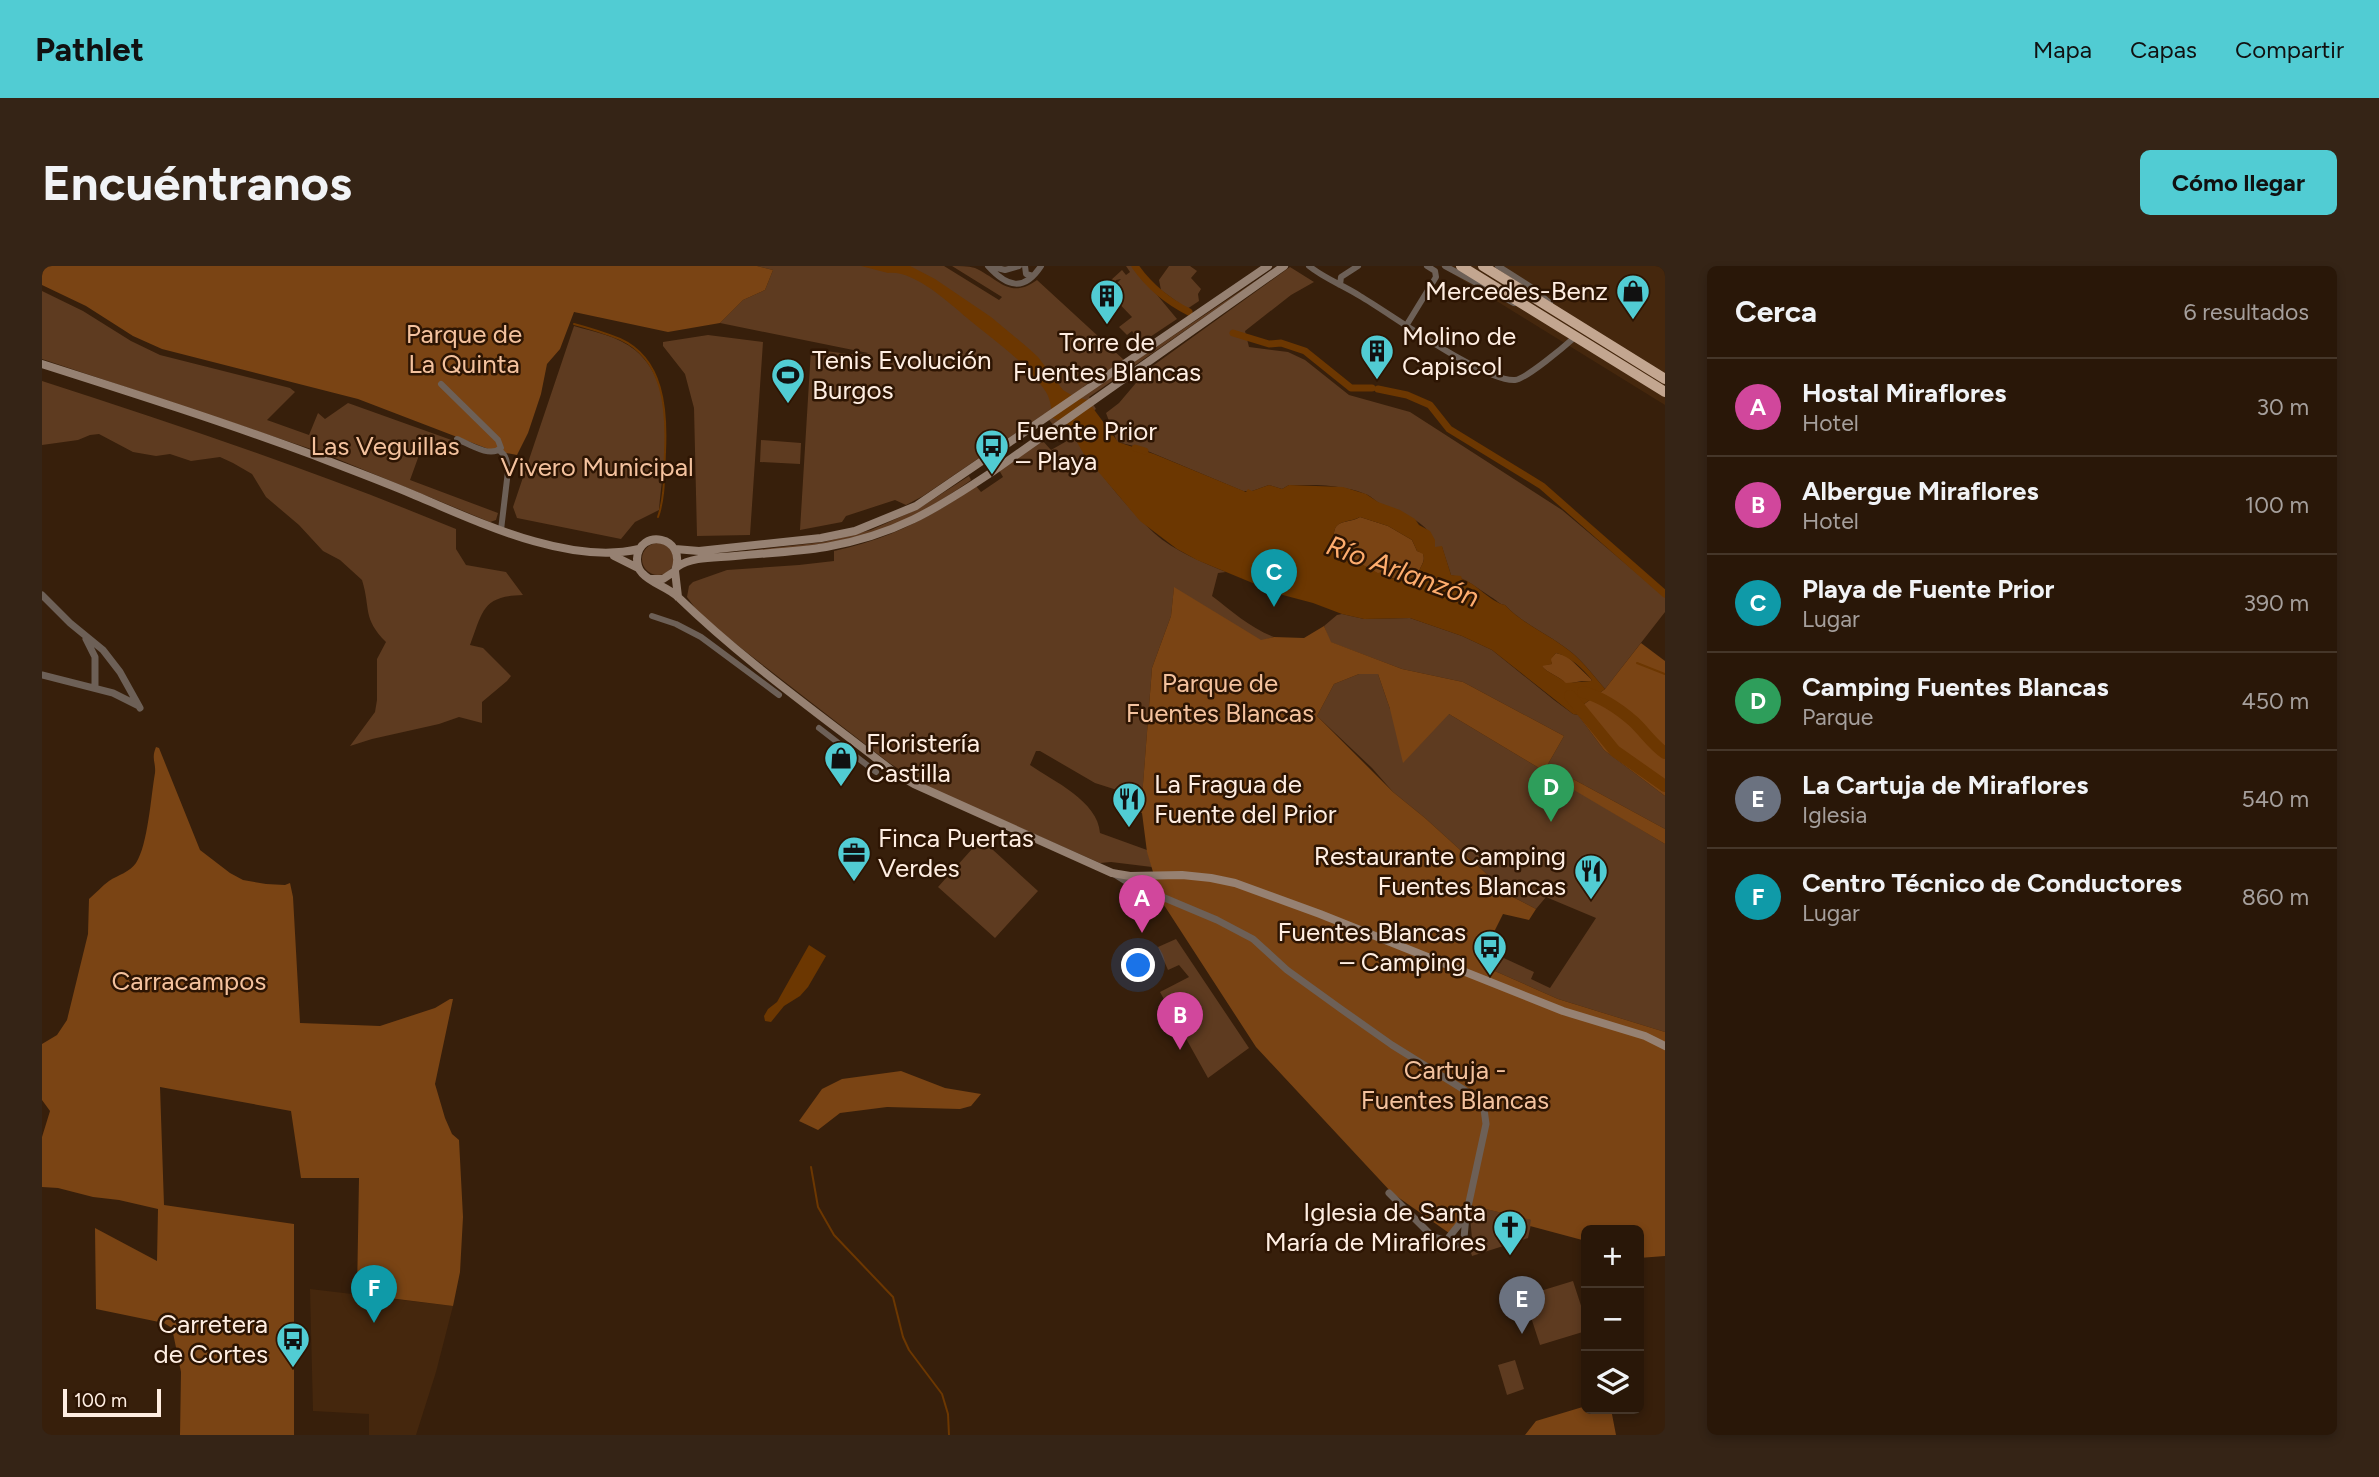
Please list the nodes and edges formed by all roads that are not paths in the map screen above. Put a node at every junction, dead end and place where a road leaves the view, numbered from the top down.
1 (1019, 266) edge
2 (1025, 266) edge
3 (1041, 266) edge
4 (1268, 266) edge
5 (1284, 266) edge
6 (1309, 266) edge
7 (1358, 266) edge
8 (1427, 266) edge
9 (1445, 266) edge
10 (1461, 266) edge
11 (1483, 266) edge
12 (1498, 266) edge
13 (1033, 276) junction
14 (1340, 285) junction
15 (1529, 309) junction
16 (1561, 314) junction
17 (1406, 326) junction
18 (1574, 337) junction
19 (42, 364) edge
20 (1665, 379) edge
21 (441, 384) dead end
22 (1664, 390) edge
23 (457, 439) dead end
24 (500, 450) junction
25 (500, 530) junction
26 (675, 549) junction
27 (639, 550) junction
28 (608, 554) junction
29 (638, 568) junction
30 (676, 569) junction
31 (650, 579) junction
32 (42, 595) edge
33 (678, 597) junction
34 (652, 616) dead end
35 (79, 630) junction
36 (94, 674) junction
37 (42, 675) edge
38 (124, 679) junction
39 (79, 683) junction
40 (95, 688) junction
41 (113, 693) junction
42 (779, 695) dead end
43 (820, 728) dead end
44 (865, 749) junction
45 (1112, 873) junction
46 (1147, 876) junction
47 (1144, 889) junction
48 (1155, 893) junction
49 (1665, 1046) edge
50 (1389, 1193) dead end
51 (1466, 1216) junction
52 (1448, 1241) junction

1 - 13 street
2 - 13 street
3 - 13 street
4 - 26 main road
5 - 30 main road
6 - 14 street
7 - 14 street
8 - 17 street
9 - 15 street
10 - 15 highway
11 - 16 highway
12 - 16 street
14 - 17 street
15 - 18 highway
16 - 20 highway
17 - 18 street
18 - 22 highway
19 - 25 main road
21 - 24 street
23 - 24 street
24 - 25 street
25 - 28 main road
26 - 27 main road
26 - 30 main road
27 - 28 main road
27 - 29 main road
28 - 29 main road
29 - 31 main road
30 - 31 main road
30 - 33 main road
31 - 33 main road
32 - 35 street
33 - 44 main road
34 - 42 street
35 - 36 street
35 - 38 street
36 - 39 street
36 - 40 street
37 - 39 street
38 - 41 street
38 - 41 street
39 - 40 street
40 - 41 street
43 - 44 street
44 - 45 main road
45 - 46 main road
45 - 47 street
46 - 47 street
46 - 48 street
46 - 49 main road
47 - 48 street
48 - 51 street
50 - 52 street
51 - 52 street
51 - 52 street

